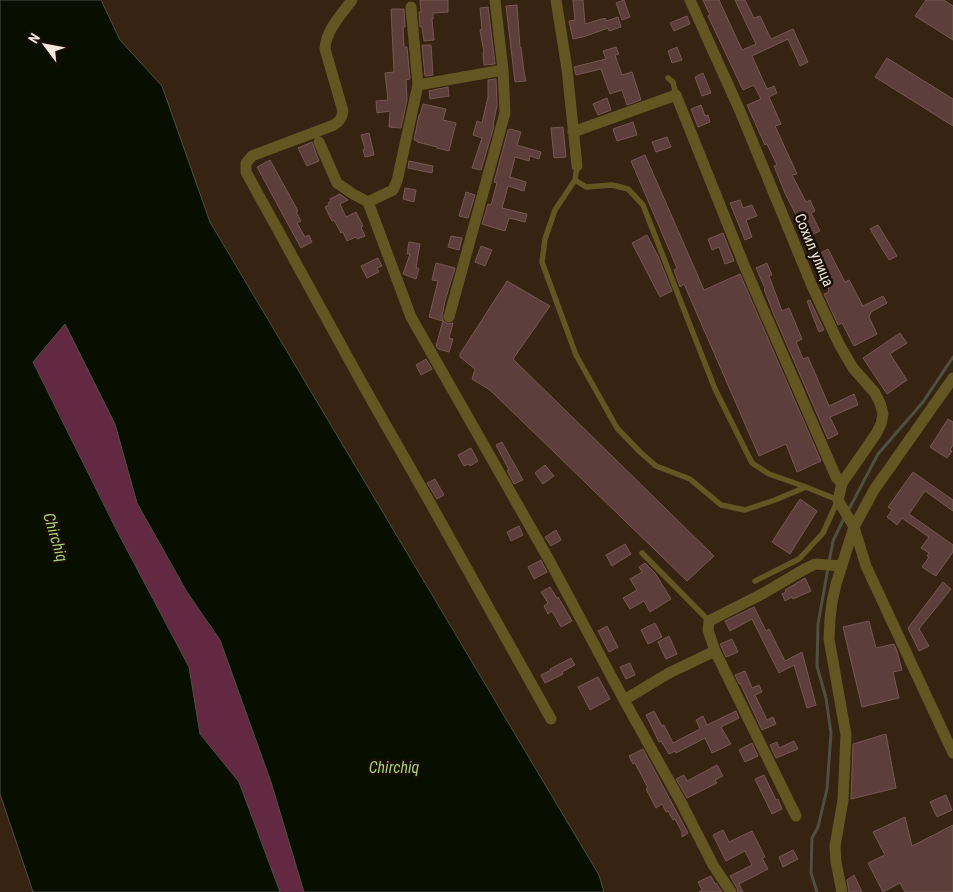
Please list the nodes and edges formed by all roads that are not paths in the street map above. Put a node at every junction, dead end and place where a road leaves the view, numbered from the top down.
1 (352, 0) edge
2 (495, 0) edge
3 (556, 0) edge
4 (690, 0) edge
5 (411, 7) dead end
6 (503, 70) junction
7 (668, 78) dead end
8 (418, 85) junction
9 (676, 95) junction
10 (573, 132) junction
11 (319, 142) dead end
12 (577, 166) joint
13 (575, 180) junction
14 (368, 202) junction
15 (449, 317) dead end
16 (953, 378) edge
17 (842, 483) junction
18 (806, 487) junction
19 (838, 500) junction
20 (854, 527) junction
21 (642, 553) dead end
22 (842, 566) junction
23 (755, 581) dead end
24 (709, 621) junction
25 (715, 650) junction
26 (624, 700) junction
27 (551, 718) dead end
28 (953, 753) edge
29 (796, 816) dead end
30 (730, 892) edge
31 (842, 892) edge

1 - 27 street
2 - 6 street
3 - 10 street
4 - 17 street, Сохил улица
5 - 8 street
6 - 8 street
6 - 15 street
7 - 9 lane
8 - 14 street
9 - 10 street
9 - 17 street
10 - 12 street
11 - 14 street
12 - 13 lane
13 - 18 lane
13 - 18 lane
14 - 26 street
16 - 20 street
17 - 19 street, Сохил улица
18 - 19 lane
19 - 20 street
19 - 23 lane
20 - 22 street
20 - 28 street
21 - 24 lane
22 - 24 street
22 - 31 street
24 - 25 street
25 - 26 street
25 - 29 street
26 - 30 street

